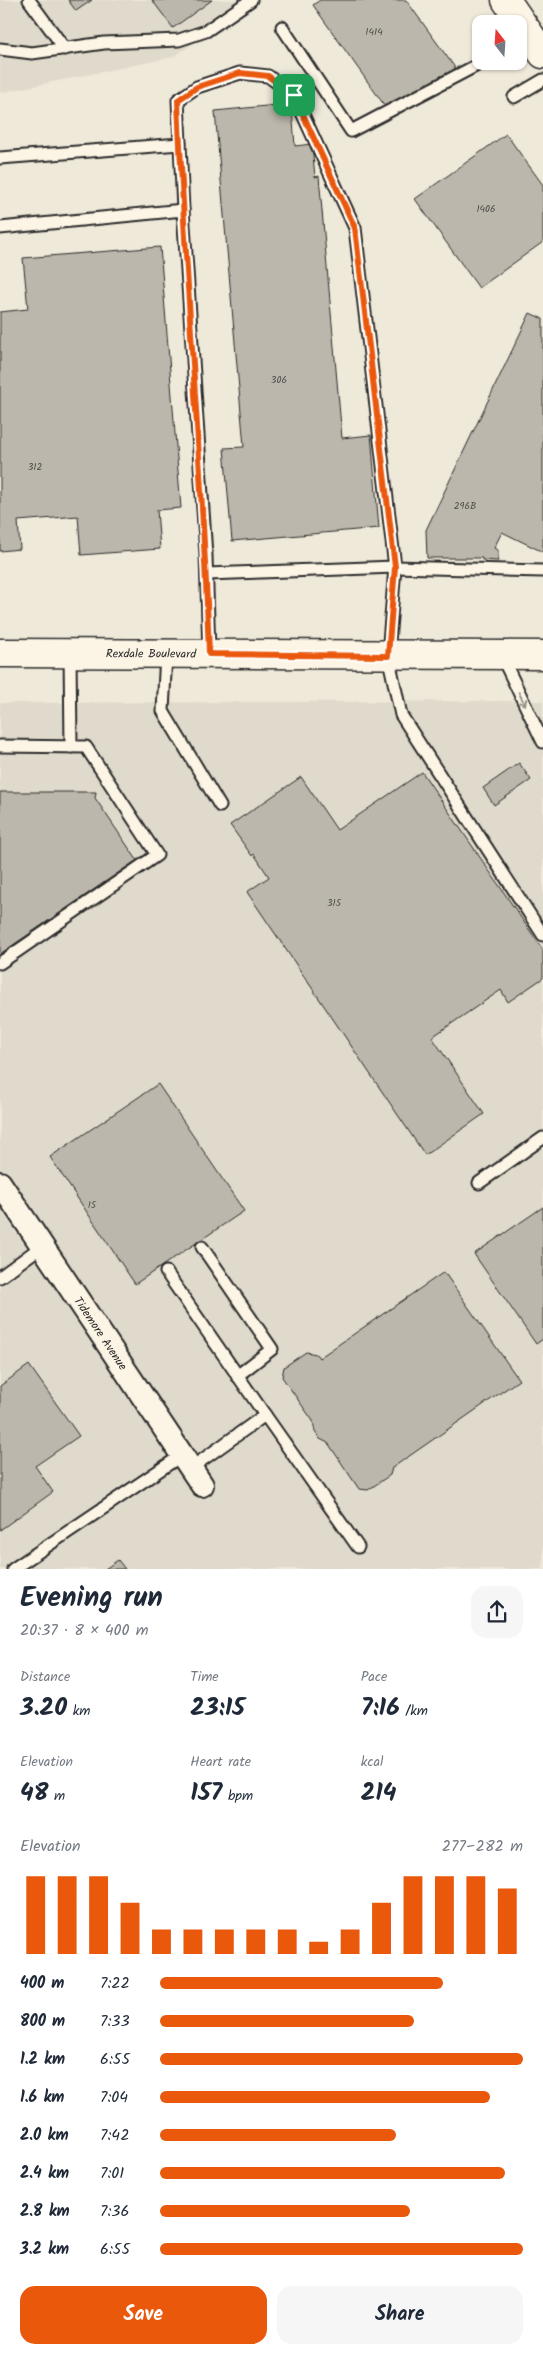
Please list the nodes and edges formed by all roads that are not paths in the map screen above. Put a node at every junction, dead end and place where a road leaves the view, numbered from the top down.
1 (29, 0) edge
2 (251, 0) edge
3 (506, 0) edge
4 (282, 27) dead end
5 (531, 45) edge
6 (0, 49) edge
7 (65, 49) junction
8 (472, 68) edge
9 (543, 80) edge
10 (514, 97) dead end
11 (180, 144) junction
12 (0, 158) edge
13 (182, 210) junction
14 (0, 228) edge
15 (395, 567) junction
16 (543, 571) edge
17 (206, 574) junction
18 (0, 653) edge
19 (70, 653) junction
20 (166, 654) junction
21 (209, 654) junction
22 (501, 655) junction
23 (543, 655) edge
24 (388, 656) junction
25 (543, 742) edge
26 (0, 746) edge
27 (71, 746) junction
28 (220, 806) dead end
29 (543, 935) edge
30 (0, 963) edge
31 (543, 1138) edge
32 (0, 1183) edge
33 (479, 1183) dead end
34 (6, 1204) edge
35 (42, 1246) junction
36 (202, 1247) dead end
37 (166, 1272) dead end
38 (0, 1277) edge
39 (237, 1376) junction
40 (265, 1415) junction
41 (191, 1469) junction
42 (358, 1547) dead end
43 (13, 1569) edge

1 - 7 lane
2 - 7 lane
3 - 5 main road
4 - 8 lane
6 - 7 lane
9 - 10 lane
11 - 12 lane
11 - 13 lane
11 - 15 lane
13 - 14 lane
13 - 17 lane
15 - 16 lane
15 - 17 lane
15 - 24 lane
17 - 21 lane
18 - 19 main road, Rexdale Boulevard
19 - 20 main road, Rexdale Boulevard
19 - 27 lane
20 - 21 main road, Rexdale Boulevard
20 - 28 lane
21 - 24 main road, Rexdale Boulevard
22 - 23 main road, Rexdale Boulevard
22 - 24 main road, Rexdale Boulevard
22 -> 25 lane
24 - 29 lane
26 - 27 lane
27 - 30 lane
31 - 33 lane
32 - 34 street, Tidemore Avenue
34 - 35 street, Tidemore Avenue
35 - 38 lane
35 - 41 street, Tidemore Avenue
36 - 39 lane
37 - 39 lane
39 - 40 lane
40 - 41 lane
40 - 42 lane
41 - 43 lane

